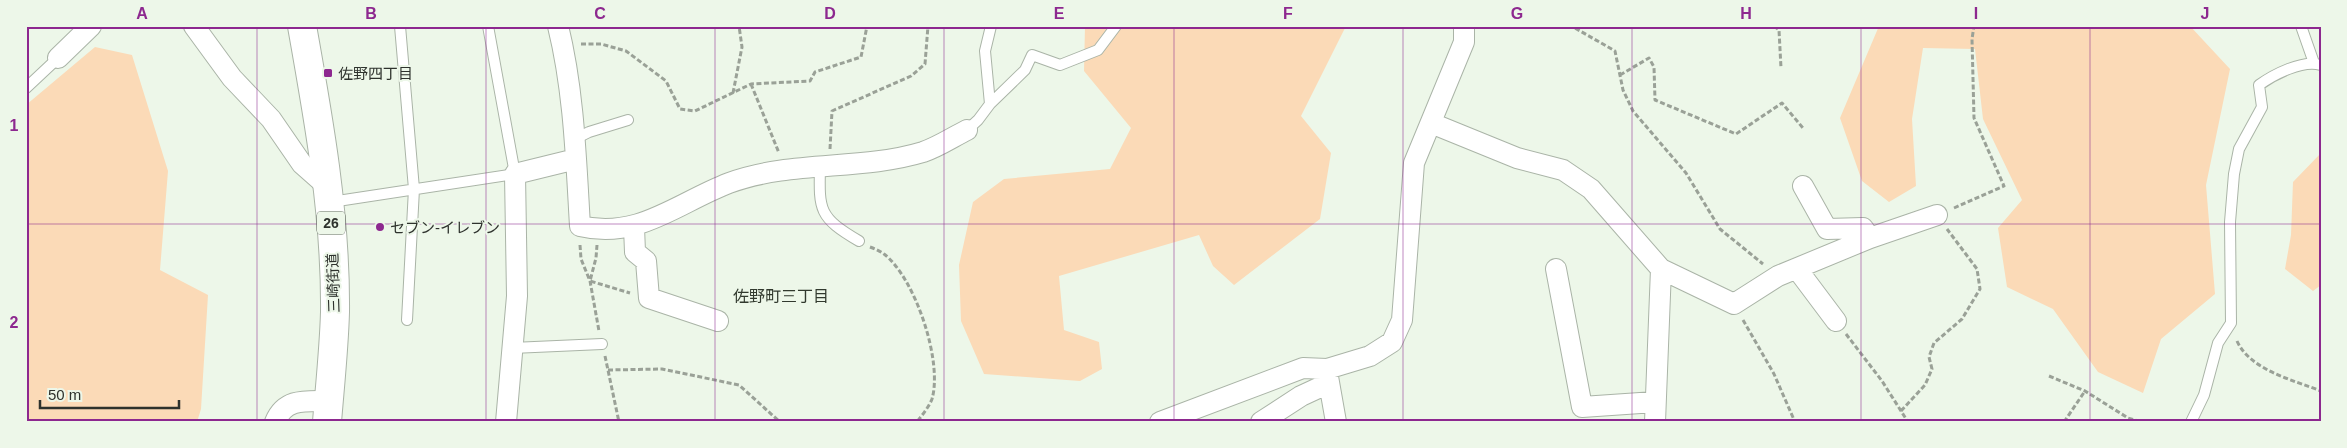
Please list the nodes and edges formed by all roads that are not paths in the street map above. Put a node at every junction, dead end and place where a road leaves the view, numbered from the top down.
1 (91, 26) edge
2 (194, 26) edge
3 (302, 26) edge
4 (400, 26) edge
5 (488, 26) edge
6 (558, 26) edge
7 (991, 26) edge
8 (1116, 26) edge
9 (1464, 26) edge
10 (2301, 26) edge
11 (58, 58) joint
12 (2317, 64) edge
13 (26, 88) edge
14 (990, 104) junction
15 (628, 120) dead end
16 (1431, 124) junction
17 (967, 130) joint
18 (575, 139) junction
19 (576, 159) junction
20 (824, 164) junction
21 (515, 174) junction
22 (1803, 186) dead end
23 (414, 189) junction
24 (329, 195) junction
25 (1936, 215) road end
26 (634, 227) junction
27 (1870, 238) junction
28 (859, 241) road end
29 (1556, 269) dead end
30 (1662, 269) junction
31 (1797, 269) junction
32 (407, 320) dead end
33 (718, 321) dead end
34 (1836, 321) road end
35 (602, 344) road end
36 (512, 348) junction
37 (1328, 376) junction
38 (328, 411) edge
39 (1655, 412) edge
40 (274, 422) edge
41 (506, 422) edge
42 (1160, 422) edge
43 (1261, 422) edge
44 (1336, 422) edge
45 (2190, 422) edge

1 - 11 street
2 - 24 street
3 - 24 main road, 三崎街道 / 26
4 - 23 lane
5 - 21 lane
6 - 18 street
7 - 14 lane
8 - 14 lane
9 - 16 street
10 - 12 lane
11 - 13 lane
12 - 45 lane
14 - 17 lane
15 - 18 lane
16 - 30 street
16 - 37 street
17 - 20 street
18 - 19 street
19 - 21 street
19 - 26 street
20 - 26 street
20 - 28 lane
21 - 23 lane
21 - 36 street
22 - 27 street
23 - 24 lane
23 - 32 lane
24 - 38 main road, 三崎街道 / 26
25 - 27 street
26 - 33 street
27 - 31 street
29 - 39 street
30 - 31 street
30 - 39 street
31 - 34 street
35 - 36 lane
36 - 41 street
37 - 42 street
37 - 43 street
37 - 44 street
38 - 40 street

